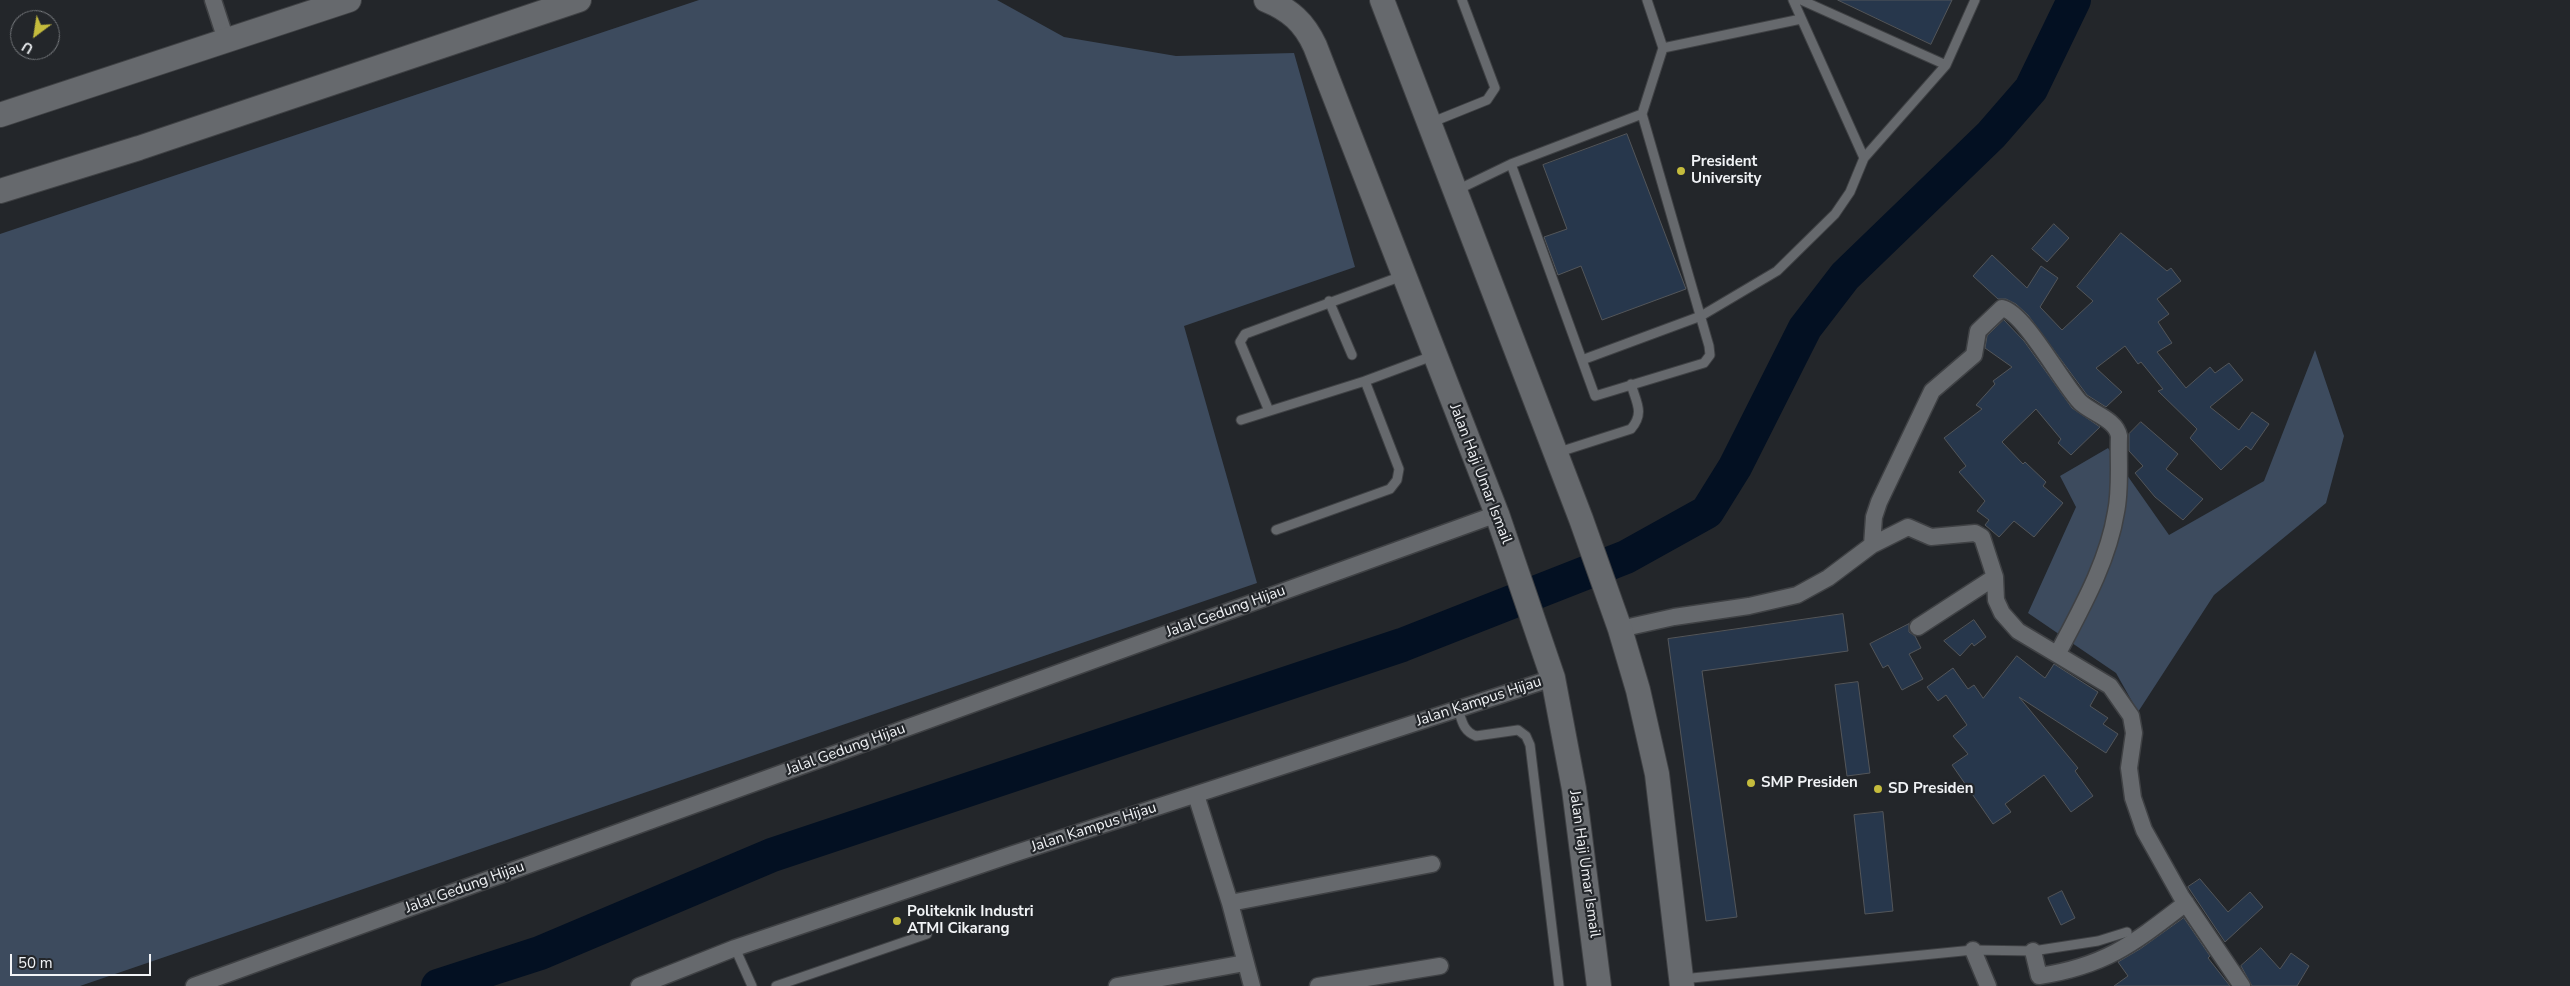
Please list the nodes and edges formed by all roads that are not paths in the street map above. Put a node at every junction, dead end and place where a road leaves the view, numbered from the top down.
1 (213, 0) edge
2 (349, 0) edge
3 (579, 0) edge
4 (1266, 0) edge
5 (1382, 0) edge
6 (1462, 0) edge
7 (1647, 0) edge
8 (1793, 0) edge
9 (1801, 0) edge
10 (1975, 0) edge
11 (1801, 20) junction
12 (226, 40) junction
13 (1662, 48) junction
14 (1946, 65) junction
15 (1642, 114) junction
16 (0, 115) edge
17 (1429, 123) junction
18 (1864, 158) junction
19 (1511, 164) junction
20 (0, 191) edge
21 (1455, 191) junction
22 (1404, 276) junction
23 (1330, 301) junction
24 (1701, 316) junction
25 (1352, 355) dead end
26 (1435, 355) junction
27 (1582, 360) junction
28 (1365, 381) junction
29 (1631, 384) junction
30 (1269, 411) junction
31 (1241, 420) dead end
32 (1556, 453) junction
33 (1499, 521) junction
34 (1276, 530) dead end
35 (1872, 545) junction
36 (1995, 577) junction
37 (1617, 620) junction
38 (1918, 627) dead end
39 (2058, 653) junction
40 (1553, 678) junction
41 (1458, 709) junction
42 (1196, 795) junction
43 (1432, 864) dead end
44 (1230, 903) junction
45 (2186, 904) junction
46 (2127, 932) dead end
47 (927, 934) dead end
48 (735, 948) junction
49 (1973, 950) junction
50 (2033, 951) junction
51 (1245, 963) junction
52 (1440, 966) dead end
53 (1682, 982) edge
54 (194, 986) edge
55 (639, 986) edge
56 (752, 986) edge
57 (776, 986) edge
58 (1117, 986) edge
59 (1252, 986) edge
60 (1318, 986) edge
61 (1560, 986) edge
62 (1599, 986) edge
63 (1988, 986) edge
64 (2242, 986) edge

1 - 12 street
2 - 12 main road
3 - 20 main road
4 - 22 main road, Jalan Haji Umar Ismail
5 - 17 main road
6 - 17 lane
7 - 13 lane
8 - 11 lane
9 - 14 lane
10 - 14 lane
11 - 13 lane
11 - 18 lane
12 - 16 main road
13 - 15 lane
14 - 18 lane
15 - 19 lane
15 - 24 lane
17 - 21 main road
18 - 24 lane
19 - 21 lane
19 - 27 lane
21 - 32 main road
22 - 23 lane
22 - 26 main road, Jalan Haji Umar Ismail
23 - 25 lane
23 - 30 lane
24 - 27 lane
24 - 29 lane
26 - 28 lane
26 - 33 main road, Jalan Haji Umar Ismail
27 - 29 lane
28 - 30 lane
28 - 34 lane
29 - 32 lane
30 - 31 lane
32 - 37 main road
33 - 40 main road, Jalan Haji Umar Ismail
33 - 54 street, Jalal Gedung Hijau
35 - 36 street
35 - 37 street
35 - 39 street
36 - 38 street
36 - 39 street
37 - 53 main road
39 - 45 street
40 - 41 street, Jalan Kampus Hijau
40 - 62 main road, Jalan Haji Umar Ismail
41 - 42 street, Jalan Kampus Hijau
41 - 61 lane
42 - 44 street
42 - 48 street, Jalan Kampus Hijau
43 - 44 street
44 - 51 street
45 - 50 street
45 - 64 street
46 - 50 lane
47 - 57 lane
48 - 55 street, Jalan Kampus Hijau
48 - 56 lane
49 - 50 lane
49 - 53 lane
49 - 63 street
51 - 58 street
51 - 59 street
52 - 60 street

